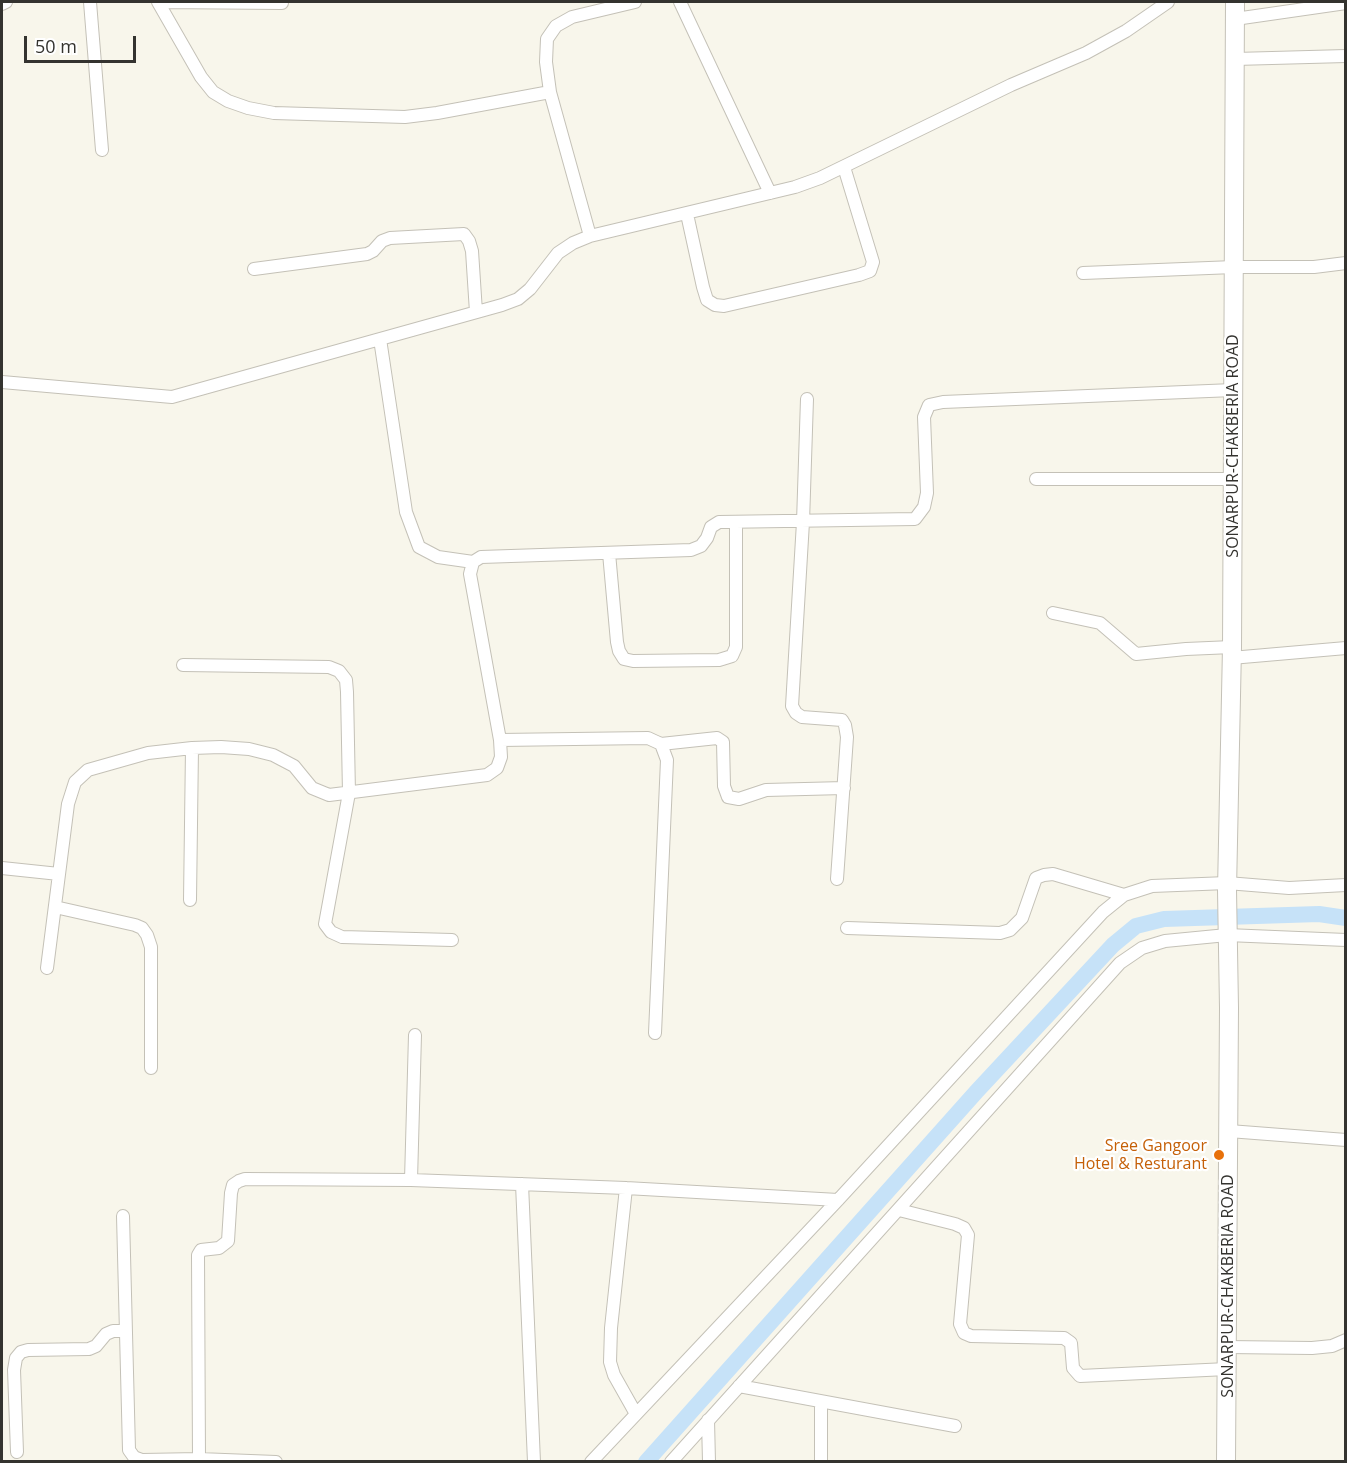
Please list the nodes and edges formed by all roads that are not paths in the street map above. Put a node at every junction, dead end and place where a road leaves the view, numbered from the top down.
1 (6, 2) edge
2 (90, 2) edge
3 (158, 2) edge
4 (635, 2) edge
5 (680, 2) edge
6 (1168, 2) edge
7 (282, 3) dead end
8 (1346, 3) edge
9 (2, 4) edge
10 (609, 4) edge
11 (1235, 10) edge
12 (1346, 56) edge
13 (1235, 59) junction
14 (550, 93) junction
15 (102, 150) dead end
16 (844, 167) junction
17 (770, 193) junction
18 (687, 214) junction
19 (590, 237) junction
20 (1346, 263) edge
21 (1234, 267) junction
22 (254, 269) dead end
23 (1083, 273) dead end
24 (476, 312) junction
25 (380, 339) junction
26 (2, 382) edge
27 (1233, 390) junction
28 (807, 399) dead end
29 (1036, 479) dead end
30 (1232, 479) junction
31 (736, 522) junction
32 (803, 522) junction
33 (609, 552) junction
34 (473, 562) junction
35 (1053, 613) dead end
36 (1346, 648) edge
37 (1231, 652) junction
38 (183, 665) dead end
39 (500, 740) junction
40 (661, 744) junction
41 (192, 748) junction
42 (844, 788) junction
43 (349, 793) junction
44 (2, 868) edge
45 (59, 874) junction
46 (837, 879) dead end
47 (1346, 885) edge
48 (1227, 886) junction
49 (1124, 895) junction
50 (190, 900) dead end
51 (55, 907) junction
52 (848, 928) dead end
53 (1227, 933) junction
54 (452, 939) dead end
55 (1346, 940) edge
56 (47, 968) dead end
57 (655, 1033) dead end
58 (415, 1035) dead end
59 (151, 1068) dead end
60 (1229, 1131) junction
61 (1346, 1140) edge
62 (411, 1180) junction
63 (522, 1184) junction
64 (626, 1188) junction
65 (838, 1200) junction
66 (899, 1210) junction
67 (123, 1216) dead end
68 (126, 1331) junction
69 (1346, 1340) edge
70 (1227, 1347) junction
71 (1227, 1369) junction
72 (739, 1386) junction
73 (821, 1401) junction
74 (636, 1414) junction
75 (708, 1420) junction
76 (955, 1426) dead end
77 (17, 1452) dead end
78 (200, 1459) junction
79 (276, 1461) edge
80 (534, 1461) edge
81 (591, 1461) edge
82 (671, 1461) edge
83 (709, 1461) edge
84 (821, 1461) edge
85 (1226, 1461) edge

1 - 9 street
2 - 15 street
3 - 7 street
3 - 14 street
4 - 10 street
5 - 17 street
6 - 16 street
8 - 11 street
10 - 14 street
11 - 13 main road, SONARPUR-CHAKBERIA ROAD
12 - 13 street
13 - 21 main road, SONARPUR-CHAKBERIA ROAD
14 - 19 street
16 - 17 street
16 - 18 street
17 - 18 street
18 - 19 street
19 - 24 street
20 - 21 street
21 - 23 street
21 - 27 main road, SONARPUR-CHAKBERIA ROAD
22 - 24 street
24 - 25 street
25 - 26 street
25 - 34 street
27 - 30 main road, SONARPUR-CHAKBERIA ROAD
27 - 32 street
28 - 32 street
29 - 30 street
30 - 37 main road, SONARPUR-CHAKBERIA ROAD
31 - 32 street
31 - 33 street
31 - 33 street
32 - 42 street
33 - 34 street
34 - 39 street
35 - 37 street
36 - 37 street
37 - 48 main road, SONARPUR-CHAKBERIA ROAD
38 - 43 street
39 - 40 street
39 - 43 street
40 - 42 street
40 - 57 street
41 - 43 street
41 - 45 street
41 - 50 street
42 - 46 street
43 - 54 street
44 - 45 street
45 - 51 street
47 - 48 street
48 - 49 street
48 - 53 main road, SONARPUR-CHAKBERIA ROAD
49 - 52 street
49 - 65 street
51 - 56 street
51 - 59 street
53 - 55 street
53 - 60 main road, SONARPUR-CHAKBERIA ROAD
53 - 66 street
58 - 62 street
60 - 61 street
60 - 70 main road, SONARPUR-CHAKBERIA ROAD
62 - 63 street
62 - 78 street
63 - 64 street
63 - 80 street
64 - 65 street
64 - 74 street
65 - 74 street
66 - 71 street
66 - 72 street
67 - 68 street
68 - 77 street
68 - 78 street
69 - 70 street
70 - 71 main road, SONARPUR-CHAKBERIA ROAD
71 - 85 main road, SONARPUR-CHAKBERIA ROAD
72 - 73 street
72 - 75 street
73 - 76 street
73 - 84 street
74 - 81 street
75 - 82 street
75 - 83 street
78 - 79 street

